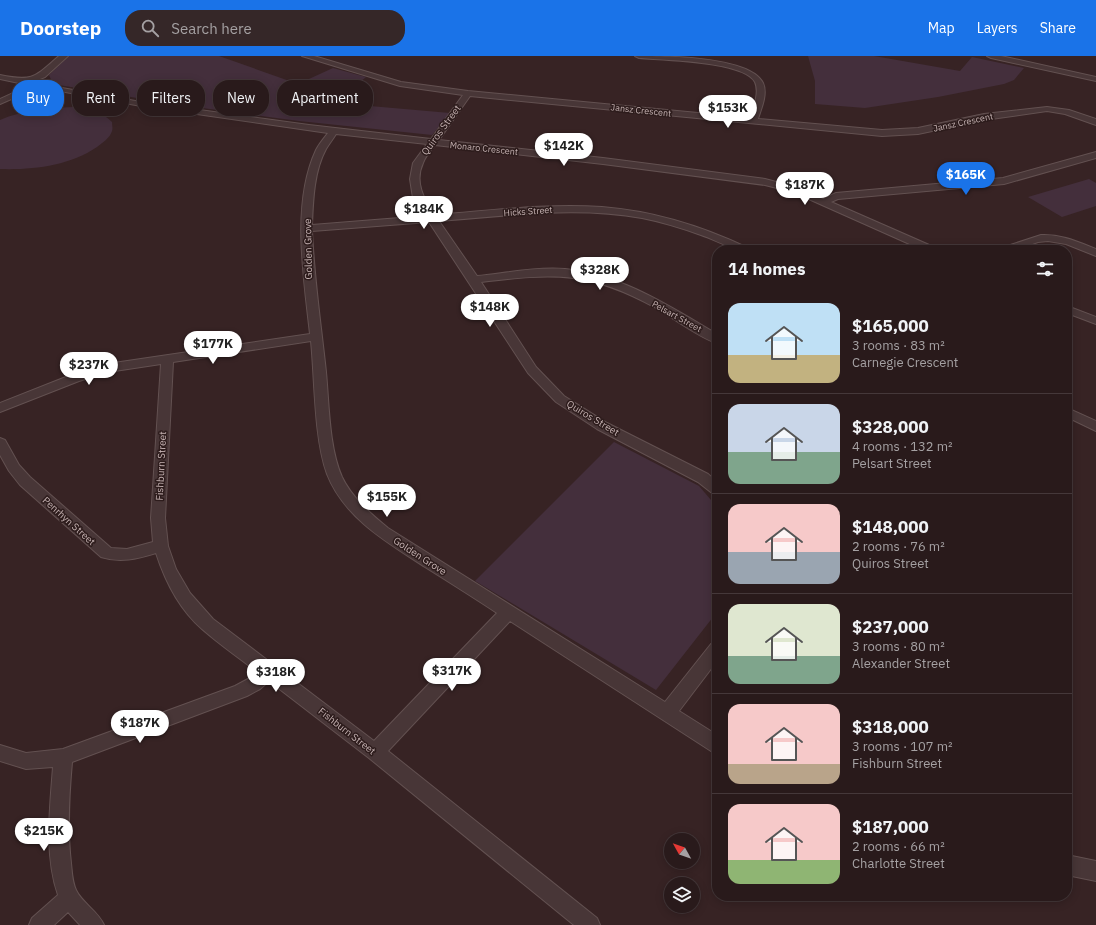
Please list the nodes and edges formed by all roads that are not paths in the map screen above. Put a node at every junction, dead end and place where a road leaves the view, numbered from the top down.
1 (64, 56) edge
2 (306, 56) edge
3 (639, 56) edge
4 (645, 56) edge
5 (992, 56) edge
6 (0, 77) edge
7 (1096, 79) edge
8 (12, 80) edge
9 (44, 80) edge
10 (64, 86) edge
11 (468, 92) junction
12 (12, 93) edge
13 (0, 101) edge
14 (753, 121) junction
15 (1096, 122) edge
16 (334, 131) junction
17 (432, 142) junction
18 (1096, 155) edge
19 (824, 202) junction
20 (431, 218) junction
21 (307, 228) junction
22 (732, 245) edge
23 (921, 245) edge
24 (1020, 245) edge
25 (1096, 253) edge
26 (474, 280) junction
27 (1072, 313) edge
28 (1096, 322) edge
29 (712, 336) edge
30 (316, 337) junction
31 (167, 359) junction
32 (0, 408) edge
33 (1072, 415) edge
34 (1096, 427) edge
35 (0, 442) edge
36 (712, 484) edge
37 (161, 546) junction
38 (508, 612) junction
39 (712, 655) edge
40 (269, 670) junction
41 (667, 713) junction
42 (712, 742) edge
43 (375, 752) junction
44 (0, 753) edge
45 (63, 757) junction
46 (1072, 866) edge
47 (1096, 871) edge
48 (69, 898) junction
49 (39, 925) edge
50 (94, 925) edge
51 (590, 925) edge

1 - 9 street
2 - 11 street, Jansz Crescent
3 - 4 street
4 - 14 street
5 - 7 street
6 - 8 street, Monaro Crescent
10 - 16 street, Monaro Crescent
11 - 14 street, Jansz Crescent
11 - 17 street, Quiros Street
12 - 13 street
14 - 15 street, Jansz Crescent
16 - 17 street, Monaro Crescent
16 - 21 street, Golden Grove
17 - 19 street, Monaro Crescent
17 - 20 street, Quiros Street
18 - 19 street
19 - 23 street, Monaro Crescent
20 - 21 street, Hicks Street
20 - 22 street, Hicks Street
20 - 26 street, Quiros Street
21 - 30 street, Golden Grove
24 - 25 street
26 - 29 street, Pelsart Street
26 - 36 street, Quiros Street
27 - 28 street
30 - 31 street
30 - 38 street, Golden Grove
31 - 32 street
31 - 37 street, Fishburn Street
33 - 34 street
35 - 37 street, Penrhyn Street
37 - 40 street, Fishburn Street
38 - 41 street, Golden Grove
38 - 43 street
39 - 41 street
40 - 43 street, Fishburn Street
40 - 45 street
41 - 42 street, Golden Grove
43 - 51 street, Fishburn Street
44 - 45 street
45 - 48 street
46 - 47 street
48 - 49 street
48 - 50 street

